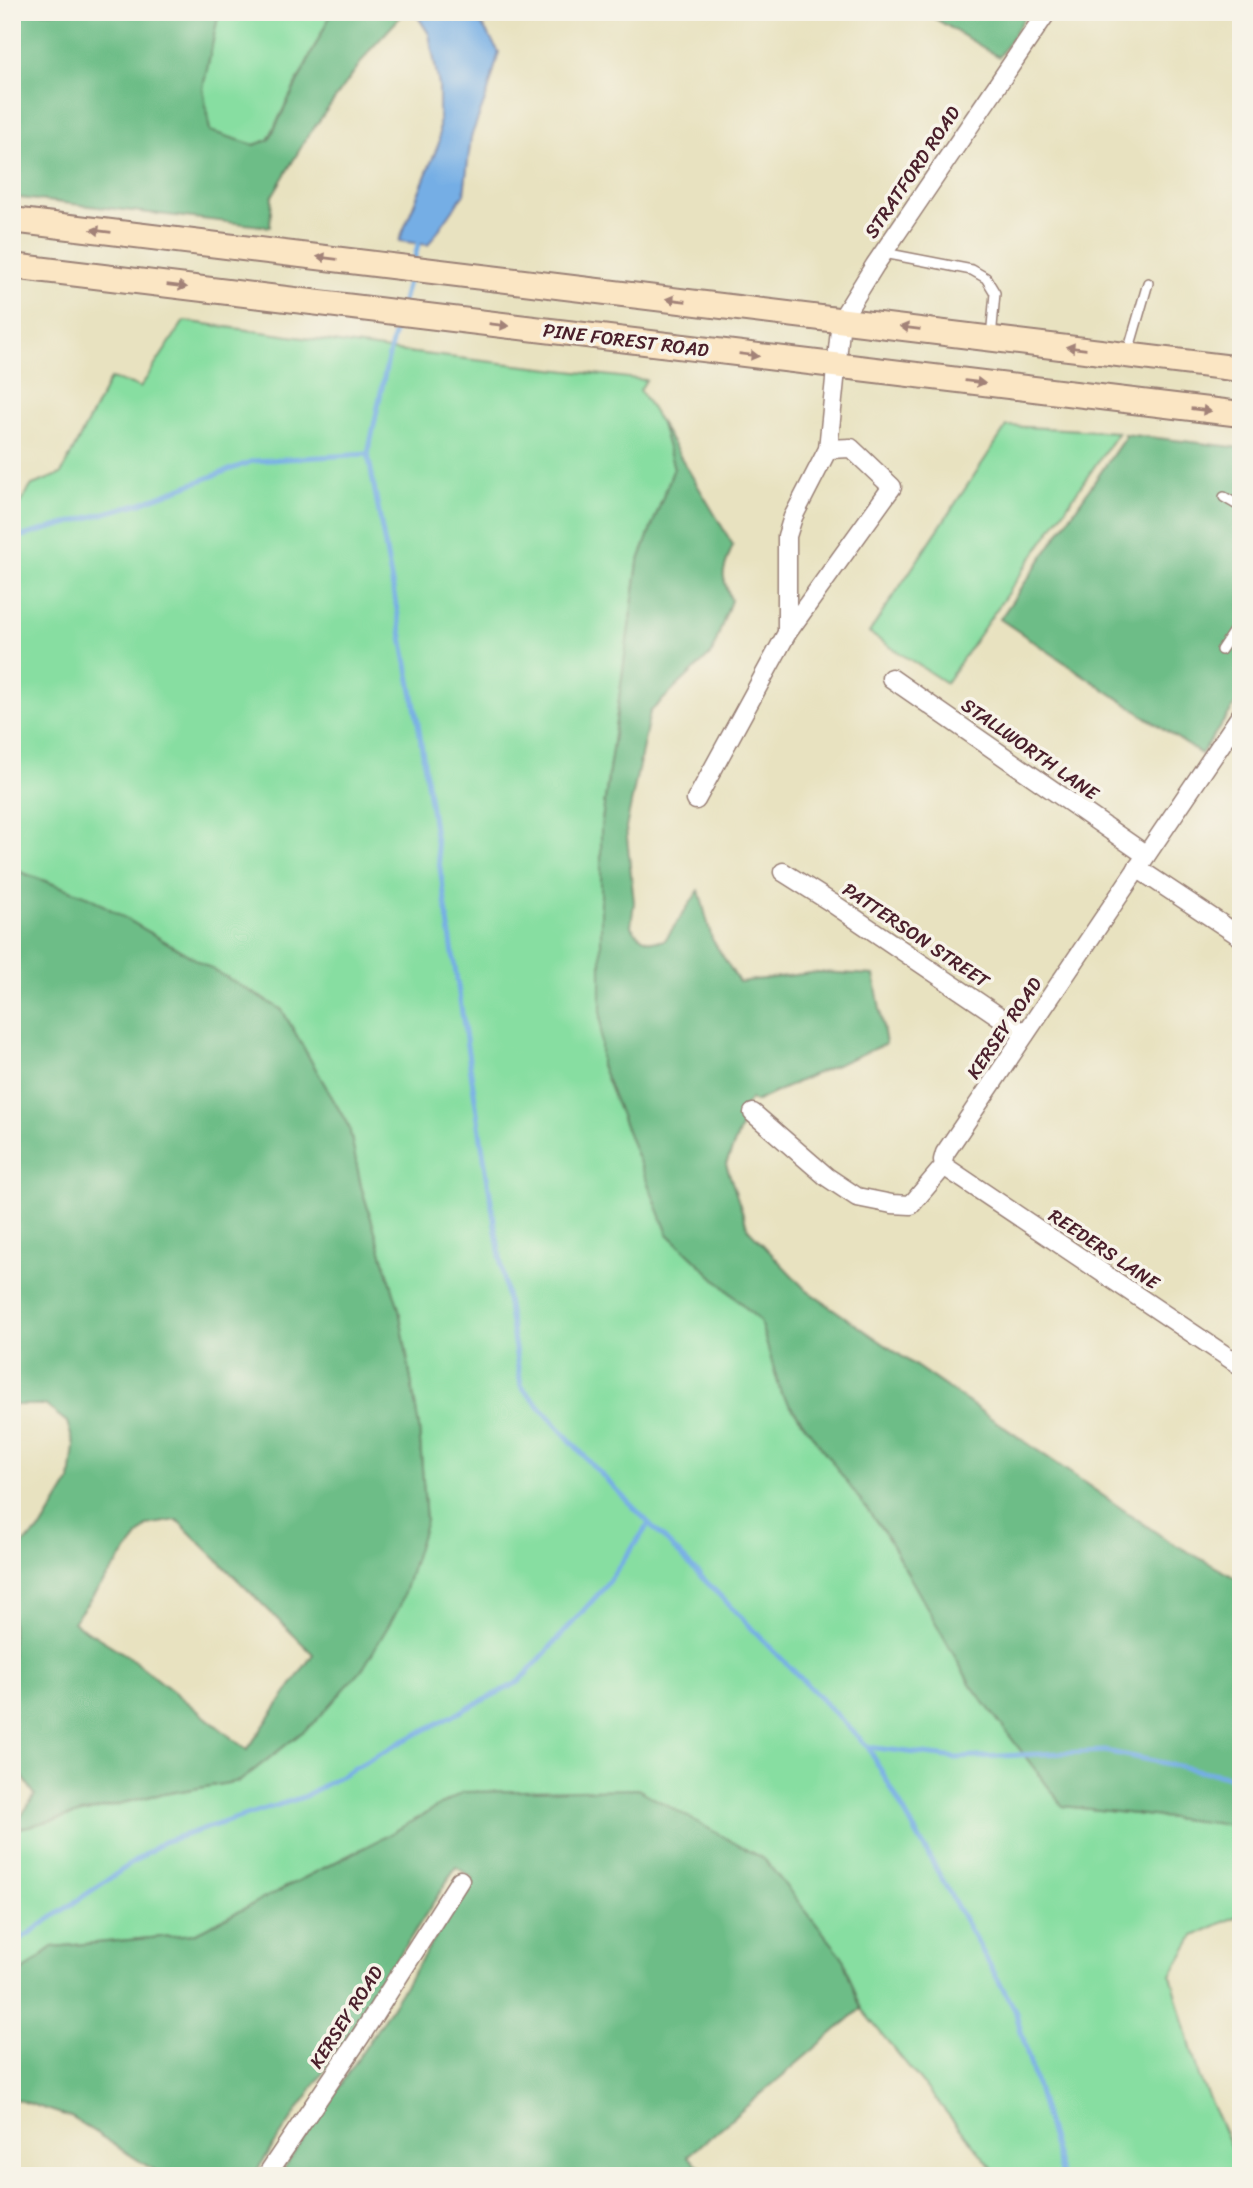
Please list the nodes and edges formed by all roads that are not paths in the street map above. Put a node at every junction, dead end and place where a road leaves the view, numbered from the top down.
1 (1047, 12) edge
2 (12, 220) edge
3 (884, 253) junction
4 (12, 266) edge
5 (1148, 283) dead end
6 (841, 320) junction
7 (991, 338) junction
8 (1128, 355) junction
9 (838, 366) junction
10 (1241, 369) edge
11 (1241, 414) edge
12 (828, 449) junction
13 (1224, 497) dead end
14 (1241, 507) edge
15 (1241, 620) edge
16 (787, 634) junction
17 (1221, 650) dead end
18 (891, 678) dead end
19 (1241, 715) edge
20 (696, 800) dead end
21 (1142, 861) junction
22 (783, 873) dead end
23 (1241, 937) edge
24 (1025, 1034) junction
25 (753, 1113) dead end
26 (944, 1166) junction
27 (1241, 1366) edge
28 (460, 1880) dead end
29 (266, 2176) edge

1 - 3 street, STRATFORD ROAD
6 -> 2 main road
3 - 6 street, STRATFORD ROAD
3 - 7 lane
4 -> 9 main road, PINE FOREST ROAD
5 - 8 lane
7 -> 6 main road
6 - 9 street, STRATFORD ROAD
8 -> 7 main road
8 - 10 main road
9 -> 11 main road, PINE FOREST ROAD
9 - 12 street, STRATFORD ROAD
12 - 16 street
12 - 16 street
13 - 14 lane
15 - 17 lane
16 - 20 street
18 - 21 street, STALLWORTH LANE
19 - 21 street, KERSEY ROAD
21 - 23 street, STALLWORTH LANE
21 - 24 street, KERSEY ROAD
22 - 24 street, PATTERSON STREET
24 - 26 street, KERSEY ROAD
25 - 26 street, KERSEY ROAD
26 - 27 street, REEDERS LANE
28 - 29 street, KERSEY ROAD

